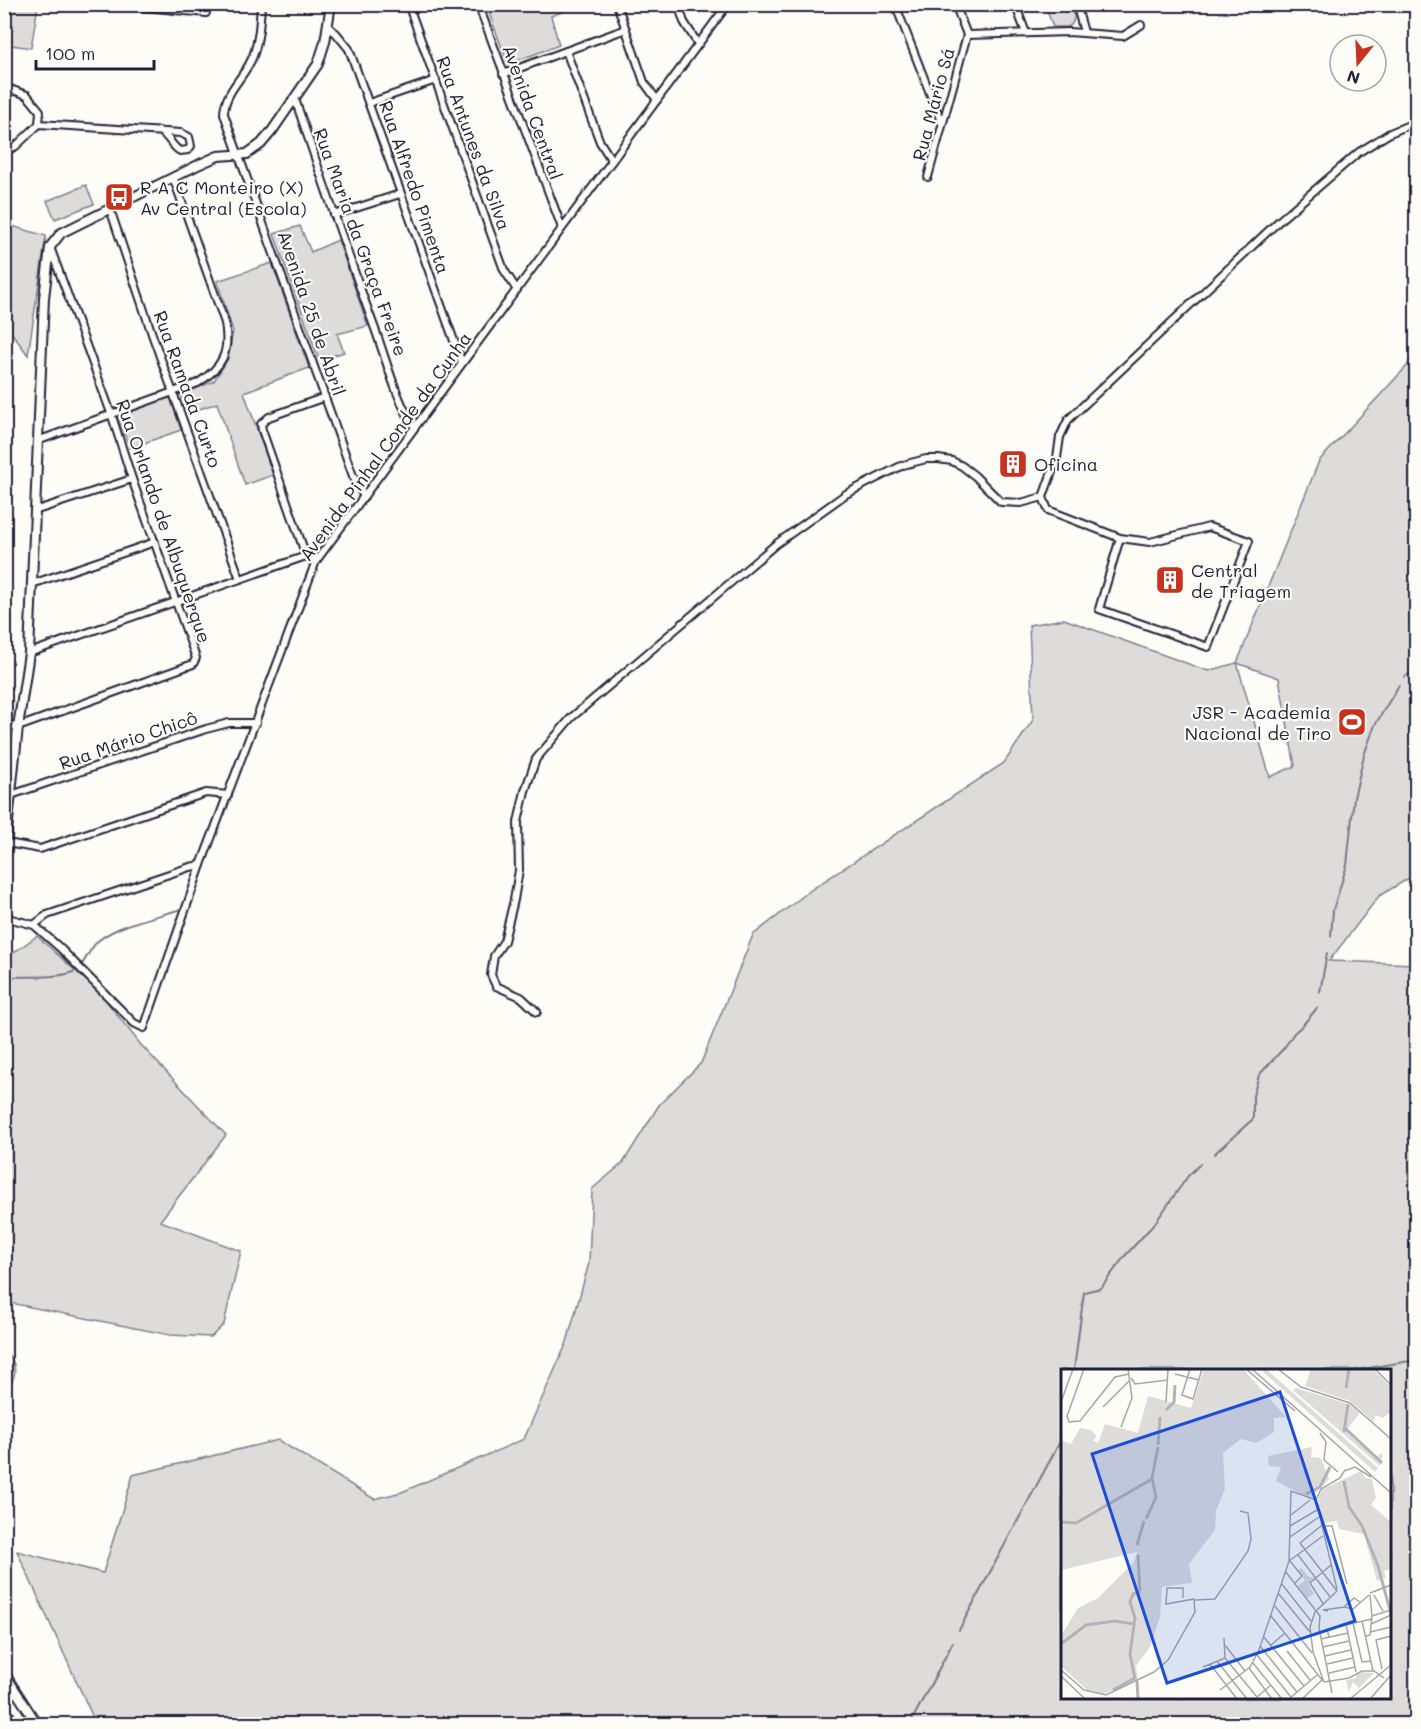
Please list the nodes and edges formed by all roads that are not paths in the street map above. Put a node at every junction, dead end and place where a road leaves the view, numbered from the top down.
1 (115, 4) edge
2 (207, 4) edge
3 (261, 4) edge
4 (331, 4) edge
5 (408, 4) edge
6 (478, 4) edge
7 (617, 4) edge
8 (678, 4) edge
9 (728, 4) edge
10 (895, 4) edge
11 (955, 4) edge
12 (1015, 4) edge
13 (1076, 4) edge
14 (1141, 25) dead end
15 (328, 27) junction
16 (626, 29) junction
17 (1084, 32) junction
18 (1026, 33) junction
19 (967, 35) junction
20 (698, 44) junction
21 (566, 51) junction
22 (503, 74) junction
23 (436, 80) junction
24 (4, 87) edge
25 (295, 99) junction
26 (657, 100) junction
27 (369, 103) junction
28 (1416, 122) edge
29 (39, 124) junction
30 (942, 125) junction
31 (159, 131) junction
32 (4, 152) edge
33 (239, 154) junction
34 (612, 161) junction
35 (173, 177) junction
36 (928, 177) dead end
37 (400, 194) junction
38 (110, 209) junction
39 (334, 215) junction
40 (562, 228) junction
41 (50, 247) junction
42 (517, 290) junction
43 (462, 363) junction
44 (174, 392) junction
45 (325, 397) junction
46 (111, 413) junction
47 (415, 428) junction
48 (36, 442) junction
49 (132, 479) junction
50 (364, 497) junction
51 (1043, 497) junction
52 (34, 511) junction
53 (1120, 538) junction
54 (155, 542) junction
55 (306, 556) junction
56 (316, 561) junction
57 (240, 579) junction
58 (32, 584) junction
59 (177, 601) junction
60 (29, 652) junction
61 (4, 723) edge
62 (256, 723) junction
63 (18, 727) junction
64 (11, 795) junction
65 (228, 795) junction
66 (7, 843) junction
67 (4, 859) edge
68 (201, 865) junction
69 (4, 917) edge
70 (34, 925) junction
71 (537, 1011) dead end
72 (4, 1673) edge
73 (4, 1712) edge
74 (12, 1725) edge
75 (37, 1725) edge

1 - 2 street
3 - 33 street, Avenida 25 de Abril
4 - 15 street
5 - 23 street, Rua Antunes da Silva
6 - 22 street, Avenida Central
7 - 16 street
8 - 20 street
9 - 20 street, Avenida Pinhal Conde da Cunha
10 - 30 street
11 - 19 street
12 - 18 street
13 - 17 street
14 - 17 street, Rua Mário Sá
15 - 25 street
15 - 27 street, Rua Alfredo Pimenta
16 - 21 street
16 - 26 street
17 - 18 street, Rua Mário Sá
18 - 19 street, Rua Mário Sá
19 - 30 street, Rua Mário Sá
20 - 26 street, Avenida Pinhal Conde da Cunha
21 - 22 street
21 - 34 street
22 - 40 street, Avenida Central
23 - 27 street
23 - 42 street, Rua Antunes da Silva
24 - 29 street
25 - 33 street
25 - 39 street, Rua Maria da Graça Freire
26 - 34 street, Avenida Pinhal Conde da Cunha
27 - 37 street, Rua Alfredo Pimenta
28 - 51 street
29 - 31 street
29 - 32 street
30 - 36 street, Rua Mário Sá
31 - 31 street
33 - 35 street
33 - 45 street, Avenida 25 de Abril
34 - 40 street, Avenida Pinhal Conde da Cunha
35 - 38 street
35 - 44 street
37 - 39 street
37 - 43 street, Rua Alfredo Pimenta
38 - 41 street
38 - 44 street, Rua Ramada Curto
39 - 47 street, Rua Maria da Graça Freire
40 - 42 street, Avenida Pinhal Conde da Cunha
41 - 46 street, Rua Orlando de Albuquerque
41 - 48 street
42 - 43 street, Avenida Pinhal Conde da Cunha
43 - 47 street, Avenida Pinhal Conde da Cunha
44 - 46 street
44 - 57 street, Rua Ramada Curto
45 - 50 street, Avenida 25 de Abril
45 - 55 street
46 - 48 street
46 - 49 street, Rua Orlando de Albuquerque
47 - 50 street, Avenida Pinhal Conde da Cunha
48 - 52 street
49 - 52 street
49 - 54 street, Rua Orlando de Albuquerque
50 - 56 street, Avenida Pinhal Conde da Cunha
51 - 53 street
51 - 71 street
52 - 58 street
53 - 53 street
54 - 58 street
54 - 59 street, Rua Orlando de Albuquerque
55 - 56 street
55 - 57 street
56 - 62 street, Avenida Pinhal Conde da Cunha
57 - 59 street
58 - 60 street
59 - 60 street
59 - 63 street, Rua Orlando de Albuquerque
60 - 63 street
61 - 63 street
62 - 64 street, Rua Mário Chicô
62 - 65 street, Avenida Pinhal Conde da Cunha
63 - 64 street
64 - 66 street
65 - 66 street
65 - 68 street, Avenida Pinhal Conde da Cunha
66 - 67 street
68 - 70 street
68 - 70 street, Avenida Pinhal Conde da Cunha
69 - 70 street
72 - 75 street
73 - 74 highway

